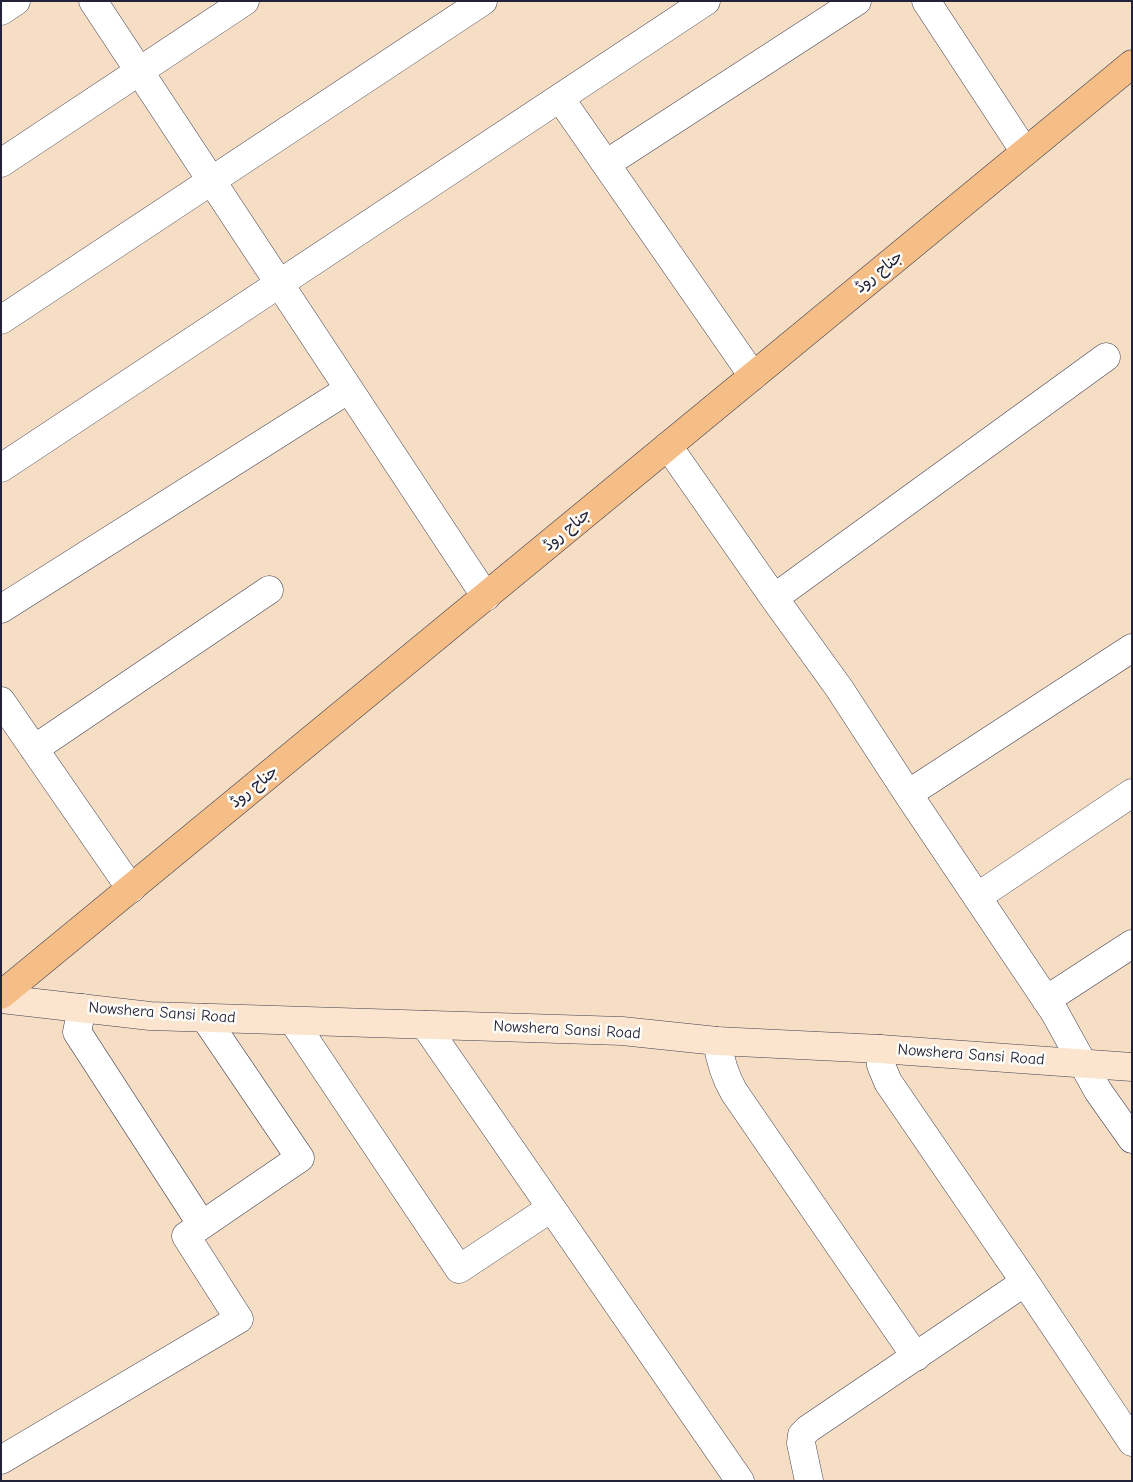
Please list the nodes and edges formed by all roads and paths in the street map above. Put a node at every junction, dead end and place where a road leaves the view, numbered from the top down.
1 (16, 1) edge
2 (93, 1) edge
3 (245, 1) edge
4 (483, 1) edge
5 (706, 1) edge
6 (857, 1) edge
7 (926, 1) edge
8 (1, 11) edge
9 (1132, 64) edge
10 (140, 72) junction
11 (560, 98) junction
12 (1025, 152) junction
13 (1, 163) edge
14 (606, 164) junction
15 (212, 181) junction
16 (279, 284) junction
17 (1, 320) edge
18 (1106, 357) dead end
19 (753, 376) junction
20 (349, 389) junction
21 (668, 446) junction
22 (1, 468) edge
23 (269, 590) dead end
24 (486, 597) junction
25 (774, 598) junction
26 (1, 609) edge
27 (1132, 648) edge
28 (1, 701) edge
29 (34, 749) junction
30 (1132, 793) edge
31 (908, 794) junction
32 (131, 889) junction
33 (977, 897) junction
34 (1132, 944) edge
35 (1, 997) edge
36 (1046, 1000) junction
37 (82, 1008) junction
38 (205, 1018) junction
39 (293, 1021) junction
40 (425, 1025) junction
41 (717, 1041) junction
42 (880, 1048) junction
43 (1082, 1062) junction
44 (1132, 1067) edge
45 (1132, 1139) edge
46 (551, 1208) junction
47 (202, 1225) junction
48 (1025, 1282) junction
49 (916, 1356) junction
50 (1132, 1442) edge
51 (1, 1460) edge
52 (740, 1481) edge
53 (809, 1481) edge

1 - 8 street
2 - 10 street
3 - 10 street
4 - 15 street
5 - 11 street
6 - 14 street
7 - 12 street
9 - 12 main road, جناح روڈ
10 - 13 street
10 - 15 street
11 - 14 street
11 - 16 street
12 - 19 main road, جناح روڈ
14 - 19 street
15 - 16 street
15 - 17 street
16 - 20 street
16 - 22 street
18 - 25 street
19 - 21 main road, جناح روڈ
20 - 24 street
20 - 26 street
21 - 24 main road, جناح روڈ
21 - 25 street
23 - 29 street
24 - 32 main road, جناح روڈ
25 - 31 street
27 - 31 street
28 - 29 street
29 - 32 street
30 - 33 street
31 - 33 street
32 - 35 main road, جناح روڈ
33 - 36 street
34 - 36 street
35 - 37 main road, Nowshera Sansi Road
36 - 43 street
37 - 38 main road, Nowshera Sansi Road
37 - 47 street
38 - 39 main road, Nowshera Sansi Road
38 - 47 street
39 - 40 main road, Nowshera Sansi Road
39 - 46 street
40 - 41 main road, Nowshera Sansi Road
40 - 46 street
41 - 42 main road, Nowshera Sansi Road
41 - 49 street
42 - 43 main road, Nowshera Sansi Road
42 - 48 street
43 - 44 main road, Nowshera Sansi Road
43 - 45 street
46 - 52 street
47 - 51 street
48 - 49 street
48 - 50 street
49 - 53 street

